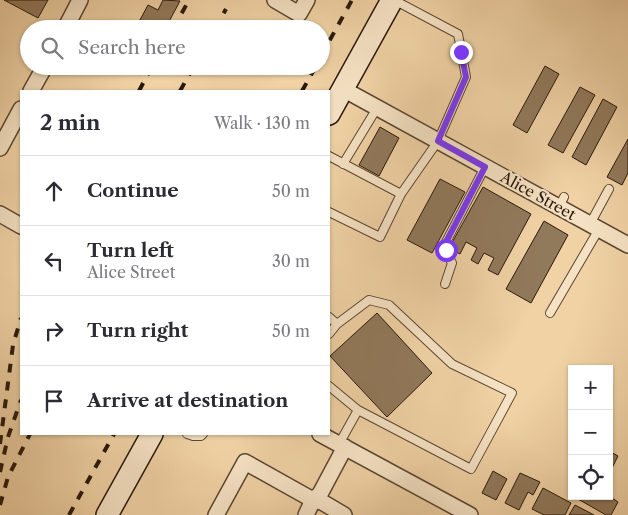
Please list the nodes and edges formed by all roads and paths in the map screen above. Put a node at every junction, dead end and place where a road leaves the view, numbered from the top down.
1 (80, 0) edge
2 (274, 0) edge
3 (307, 0) edge
4 (393, 0) edge
5 (70, 20) edge
6 (39, 75) edge
7 (32, 90) edge
8 (342, 90) junction
9 (377, 108) junction
10 (20, 111) edge
11 (330, 112) edge
12 (438, 141) junction
13 (0, 148) edge
14 (330, 157) edge
15 (343, 164) junction
16 (485, 167) junction
17 (609, 189) dead end
18 (401, 194) junction
19 (330, 212) edge
20 (0, 214) edge
21 (20, 225) edge
22 (595, 226) junction
23 (628, 245) edge
24 (445, 284) dead end
25 (550, 313) dead end
26 (330, 318) edge
27 (337, 324) junction
28 (330, 333) edge
29 (330, 387) edge
30 (358, 410) junction
31 (151, 435) edge
32 (190, 435) edge
33 (202, 435) edge
34 (322, 435) edge
35 (342, 446) junction
36 (313, 500) junction
37 (107, 515) edge
38 (216, 515) edge
39 (306, 515) edge
40 (344, 515) edge
41 (470, 515) edge

1 - 5 street
2 - 3 street
4 - 8 main road
4 - 12 lane
6 - 7 street
8 - 9 street, Alice Street
8 - 11 main road
9 - 12 street, Alice Street
9 - 15 lane
10 - 13 street
12 - 16 street, Alice Street
12 - 18 lane
14 - 15 lane
15 - 18 lane
16 - 22 street, Alice Street
16 - 24 lane
17 - 22 lane
18 - 19 lane
20 - 21 street
22 - 23 street, Alice Street
22 - 25 lane
26 - 27 lane
27 - 28 lane
27 - 30 lane
29 - 30 lane
30 - 35 lane
31 - 37 main road
32 - 33 lane
34 - 35 street
35 - 36 street
35 - 41 street
36 - 38 street
36 - 39 street
36 - 40 street

